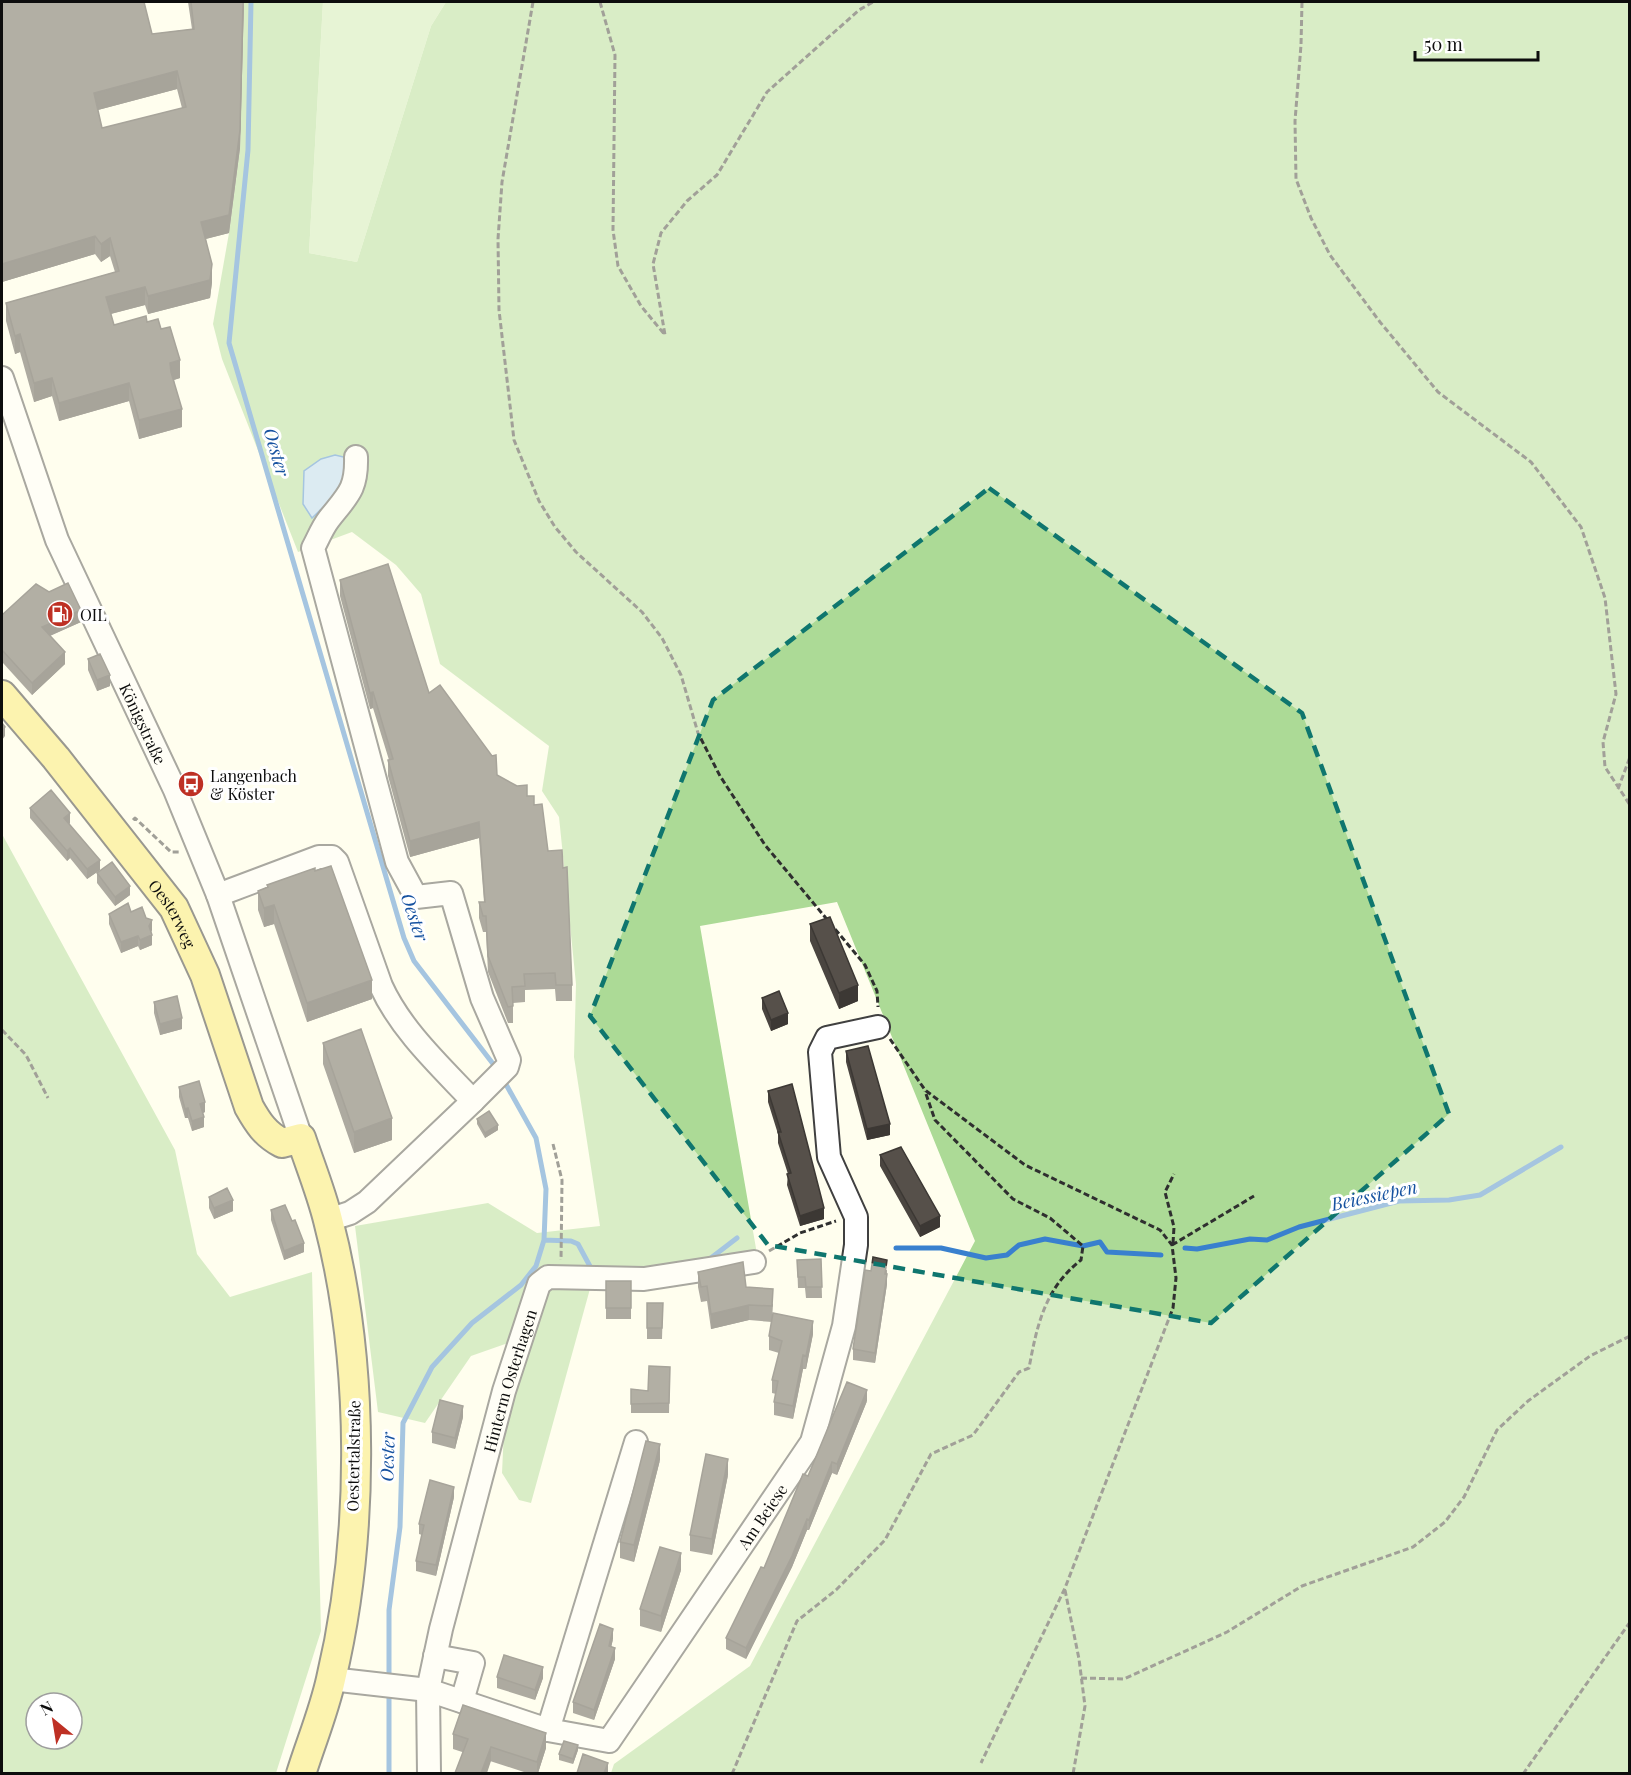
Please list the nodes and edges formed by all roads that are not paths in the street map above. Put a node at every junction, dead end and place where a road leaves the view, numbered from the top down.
1 (2, 378) edge
2 (356, 457) dead end
3 (2, 695) edge
4 (218, 895) junction
5 (878, 1027) road end
6 (481, 1094) junction
7 (301, 1138) junction
8 (328, 1220) junction
9 (754, 1262) road end
10 (636, 1442) dead end
11 (435, 1656) junction
12 (331, 1680) junction
13 (421, 1690) junction
14 (462, 1701) junction
15 (548, 1730) junction
16 (301, 1773) edge
17 (429, 1773) edge

1 - 4 street, Königstraße
2 - 6 street
3 - 7 main road, Oesterweg
4 - 6 street
4 - 7 street, Königstraße
5 - 15 street, Am Beiese
6 - 8 street
7 - 8 main road, Oestertalstraße
8 - 12 main road, Oestertalstraße
9 - 11 street, Hinterm Osterhagen
10 - 15 street
11 - 13 street, Hinterm Osterhagen
11 - 14 street
12 - 13 street, Am Beiese
12 - 16 main road, Oestertalstraße
13 - 14 street, Am Beiese
13 - 17 street, Hinterm Osterhagen
14 - 15 street, Am Beiese

